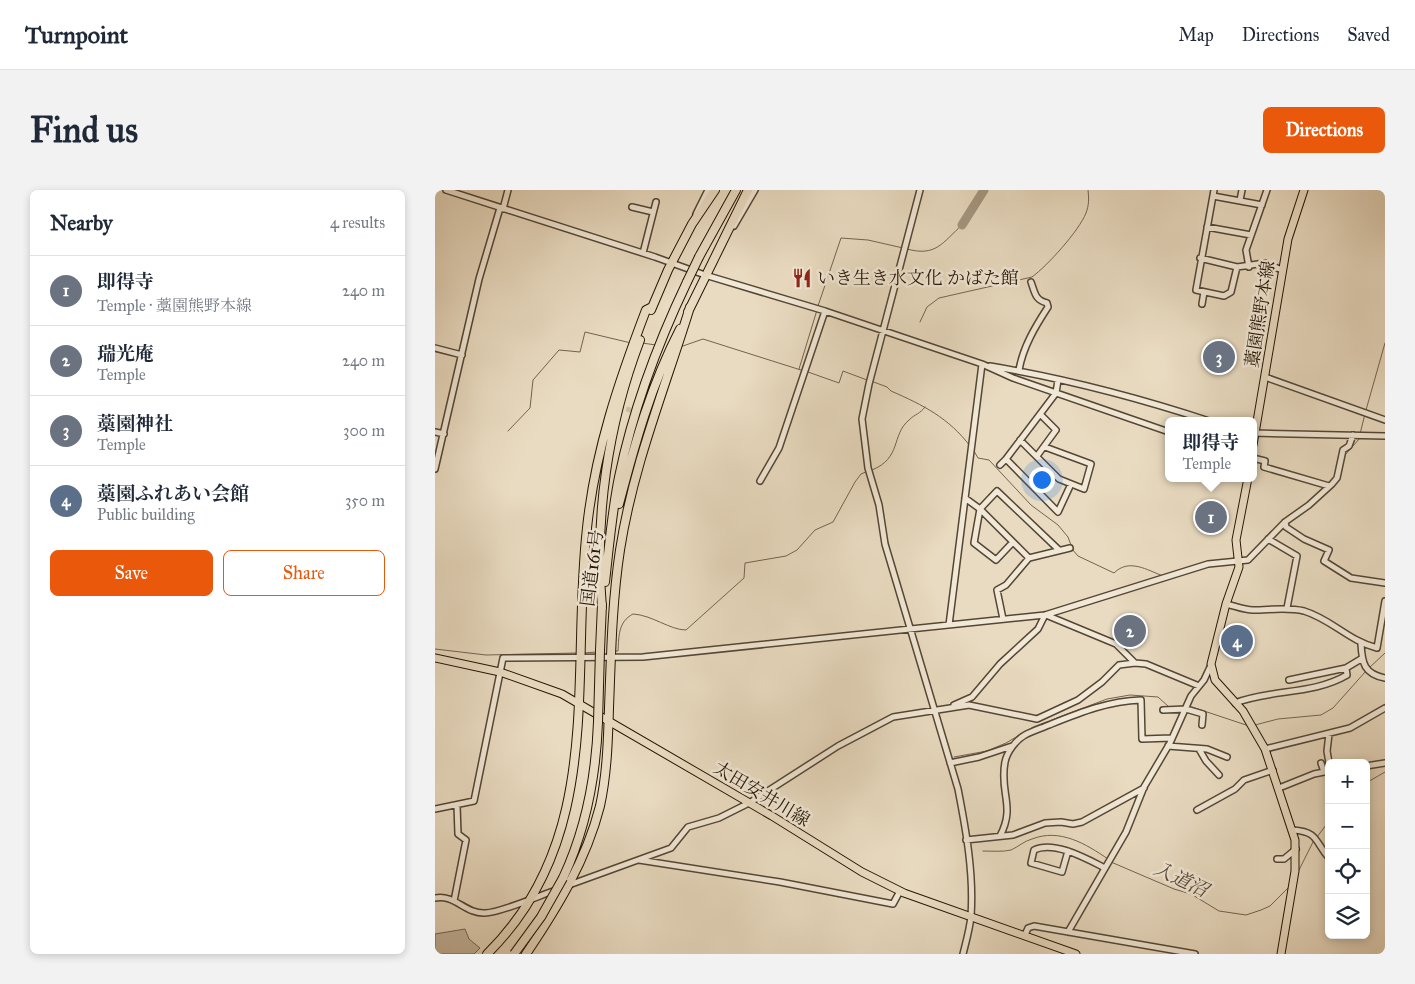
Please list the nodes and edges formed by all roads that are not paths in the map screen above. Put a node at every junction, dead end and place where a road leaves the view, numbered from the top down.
1 (446, 190) edge
2 (508, 190) edge
3 (708, 190) edge
4 (715, 190) edge
5 (736, 190) edge
6 (748, 190) edge
7 (755, 190) edge
8 (919, 190) edge
9 (1242, 190) edge
10 (1267, 190) edge
11 (1303, 190) edge
12 (1214, 193) edge
13 (1240, 200) junction
14 (656, 202) dead end
15 (1262, 205) junction
16 (633, 207) dead end
17 (502, 208) junction
18 (653, 212) junction
19 (691, 224) junction
20 (1207, 227) junction
21 (727, 228) junction
22 (1251, 236) junction
23 (643, 253) junction
24 (1200, 258) junction
25 (672, 264) junction
26 (1237, 267) junction
27 (1249, 267) junction
28 (1282, 270) junction
29 (705, 276) junction
30 (1031, 282) dead end
31 (1204, 292) junction
32 (1202, 304) dead end
33 (823, 311) junction
34 (883, 332) junction
35 (636, 344) junction
36 (674, 346) junction
37 (435, 348) edge
38 (462, 355) junction
39 (982, 364) junction
40 (1019, 370) junction
41 (1265, 377) junction
42 (1058, 380) junction
43 (1056, 393) junction
44 (1040, 414) junction
45 (1194, 417) edge
46 (1257, 418) edge
47 (1385, 420) edge
48 (1165, 431) edge
49 (435, 432) edge
50 (1257, 433) edge
51 (444, 434) junction
52 (1353, 435) junction
53 (1385, 436) edge
54 (1020, 440) junction
55 (1045, 447) junction
56 (1037, 456) junction
57 (1006, 459) junction
58 (1257, 459) edge
59 (1000, 465) dead end
60 (435, 470) edge
61 (760, 481) dead end
62 (1247, 482) edge
63 (1071, 484) junction
64 (1329, 486) junction
65 (965, 498) junction
66 (980, 509) junction
67 (1286, 524) junction
68 (611, 534) junction
69 (1270, 540) junction
70 (1013, 542) junction
71 (1070, 548) dead end
72 (1059, 550) junction
73 (1029, 558) junction
74 (1239, 563) junction
75 (1385, 583) edge
76 (1385, 601) edge
77 (1226, 604) junction
78 (602, 608) junction
79 (1287, 608) junction
80 (1045, 615) junction
81 (1003, 619) junction
82 (949, 625) junction
83 (910, 629) junction
84 (1361, 644) junction
85 (1377, 648) junction
86 (1378, 654) dead end
87 (579, 657) junction
88 (611, 657) junction
89 (435, 658) edge
90 (1361, 659) junction
91 (1135, 663) junction
92 (1211, 664) junction
93 (1346, 668) junction
94 (500, 672) junction
95 (1309, 676) junction
96 (1385, 678) edge
97 (1289, 680) dead end
98 (1199, 686) junction
99 (1311, 686) junction
100 (578, 701) junction
101 (1235, 703) junction
102 (1187, 706) junction
103 (949, 707) junction
104 (1385, 708) edge
105 (934, 710) junction
106 (1163, 710) dead end
107 (608, 719) junction
108 (1038, 720) junction
109 (1202, 725) dead end
110 (1043, 727) junction
111 (1329, 734) junction
112 (1173, 738) junction
113 (1013, 746) junction
114 (1168, 746) junction
115 (1199, 749) junction
116 (1265, 749) junction
117 (1227, 757) dead end
118 (1328, 759) edge
119 (950, 763) junction
120 (1321, 763) dead end
121 (1385, 763) edge
122 (1370, 765) edge
123 (1273, 770) junction
124 (1325, 770) edge
125 (1325, 772) edge
126 (1219, 775) dead end
127 (1144, 787) junction
128 (1279, 788) junction
129 (749, 803) junction
130 (457, 805) junction
131 (435, 810) edge
132 (1197, 810) dead end
133 (1293, 830) junction
134 (1000, 836) junction
135 (966, 840) junction
136 (1297, 849) junction
137 (1067, 851) junction
138 (1325, 852) edge
139 (1277, 859) dead end
140 (633, 860) junction
141 (1105, 868) junction
142 (569, 885) junction
143 (900, 891) junction
144 (435, 898) edge
145 (533, 898) junction
146 (454, 901) junction
147 (971, 916) junction
148 (1068, 932) junction
149 (1025, 935) junction
150 (487, 954) edge
151 (513, 954) edge
152 (526, 954) edge
153 (963, 954) edge
154 (1076, 954) edge
155 (1195, 954) edge
156 (1281, 954) edge

1 - 17 street
2 - 17 street
3 - 19 street
4 - 19 highway
5 - 68 highway, 国道161号, bridge
6 - 21 highway
7 - 21 street
8 - 34 street
9 - 13 street
10 - 15 street
11 - 28 main road, 藁園熊野本線
12 - 13 street
12 - 20 street
13 - 15 street
14 - 18 street
15 - 22 street
16 - 18 street
17 - 23 street
17 - 38 street
18 - 23 street
19 - 25 highway
20 - 22 street
20 - 24 street
21 - 29 highway
22 - 27 street
23 - 25 street
24 - 26 street
24 - 31 street
25 - 29 street
25 - 35 highway
26 - 27 street
26 - 31 street
27 - 28 street
28 - 41 main road, 藁園熊野本線
29 - 33 street
29 - 36 highway
30 - 40 street
31 - 32 street
33 - 34 street
33 - 61 street
34 - 39 street
34 - 83 street
35 - 78 highway
35 - 87 highway
36 - 68 highway
36 - 88 highway
37 - 38 street
38 - 51 street
39 - 40 street
39 - 43 street
39 - 65 street
40 - 42 street
41 - 46 main road, 藁園熊野本線
41 - 47 street
42 - 43 street
42 - 45 street
43 - 44 street
43 - 48 street
44 - 54 street
44 - 55 street
49 - 51 street
50 - 52 street
51 - 60 street
52 - 53 street
52 - 64 street
54 - 56 street
54 - 57 street
55 - 56 street
55 - 63 street
56 - 63 street
57 - 59 street
57 - 63 street
58 - 64 street
62 - 74 main road
64 - 67 street
65 - 66 street
65 - 82 street
66 - 70 street
66 - 70 street
66 - 72 street
67 - 69 street
67 - 75 street
68 - 78 highway, 国道161号
69 - 74 street
69 - 79 street
70 - 73 street
71 - 72 street
72 - 73 street
73 - 81 street
74 - 77 main road
74 - 80 street
76 - 85 street
77 - 79 street
77 - 92 main road
78 - 151 highway, 国道161号, bridge
79 - 84 street
80 - 81 street
80 - 91 street
80 - 103 street
81 - 82 street
82 - 83 street
83 - 88 street
83 - 105 street
84 - 85 street
84 - 90 street
85 - 86 street
87 - 88 street
87 - 94 street
87 - 100 highway
88 - 107 highway
89 - 94 main road, 太田安井川線
90 - 93 street
90 - 96 street
91 - 98 street
91 - 108 street
92 - 98 street
92 - 101 main road
93 - 95 street
93 - 99 street
94 - 100 main road, 太田安井川線
94 - 130 street
95 - 97 street
95 - 99 street
98 - 102 street
99 - 101 street
100 - 107 main road, 太田安井川線
100 - 145 highway
101 - 116 main road
102 - 106 street
102 - 109 street
102 - 112 street
103 - 105 street
103 - 108 street
104 - 111 street
105 - 119 street
105 - 129 street
107 - 129 main road, 太田安井川線
107 - 142 highway
108 - 110 street
110 - 112 street
110 - 113 street
111 - 116 street
111 - 118 street
112 - 114 street
113 - 119 street
113 - 134 street
114 - 115 street
114 - 127 street
115 - 117 street
115 - 126 street
116 - 123 main road
119 - 135 street
120 - 124 street
121 - 122 street
123 - 128 main road
123 - 132 street
125 - 128 street
127 - 134 street
127 - 141 street
128 - 133 main road
129 - 140 street
129 - 143 main road, 太田安井川線
130 - 131 street
130 - 146 street
133 - 136 main road
133 - 138 street
134 - 135 street
135 - 147 street
136 - 139 street
136 - 156 main road
137 - 137 street
137 - 141 street
140 - 142 street
140 - 143 street
141 - 148 street
142 - 145 street
142 - 152 highway
143 - 147 main road, 太田安井川線
144 - 146 street
145 - 146 street
145 - 150 highway
147 - 149 main road, 太田安井川線
147 - 153 street
148 - 149 street
148 - 155 street
149 - 154 main road, 太田安井川線

